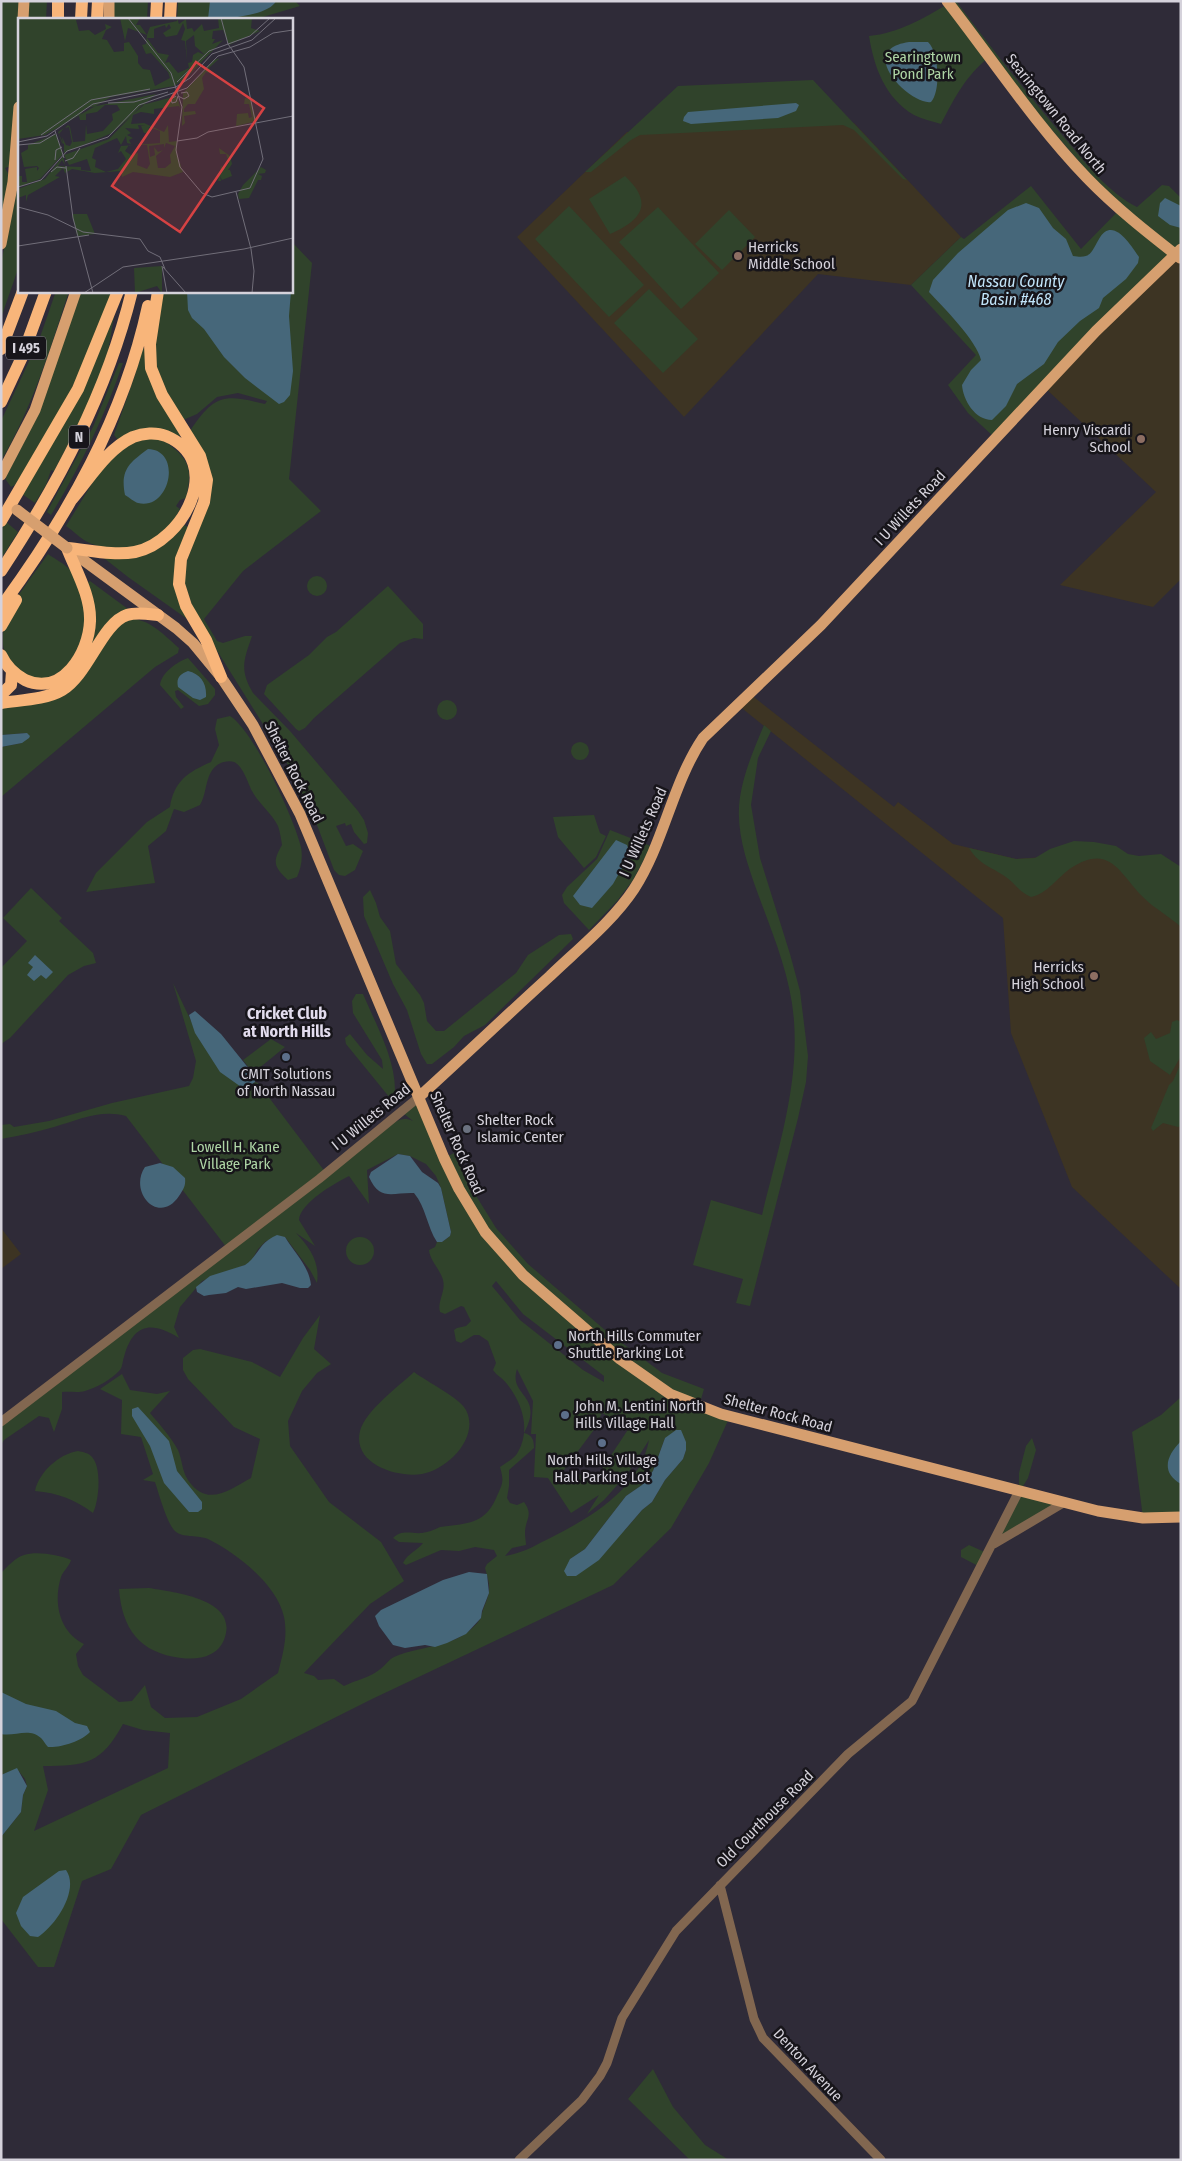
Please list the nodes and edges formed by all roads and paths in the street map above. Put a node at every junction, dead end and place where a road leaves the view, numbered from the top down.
1 (24, 1) edge
2 (58, 1) edge
3 (82, 1) edge
4 (98, 1) edge
5 (109, 1) edge
6 (156, 1) edge
7 (171, 1) edge
8 (947, 1) edge
9 (23, 18) edge
10 (58, 18) edge
11 (81, 18) edge
12 (96, 18) edge
13 (109, 18) edge
14 (156, 18) edge
15 (170, 18) edge
16 (18, 120) edge
17 (1, 244) edge
18 (1179, 254) edge
19 (23, 292) edge
20 (46, 292) edge
21 (76, 292) edge
22 (118, 292) edge
23 (132, 292) edge
24 (151, 292) edge
25 (158, 292) edge
26 (1, 349) edge
27 (1, 402) edge
28 (1, 475) edge
29 (72, 499) junction
30 (9, 505) edge
31 (1, 521) edge
32 (67, 548) junction
33 (41, 550) junction
34 (1, 572) edge
35 (1, 607) edge
36 (158, 615) junction
37 (1, 626) edge
38 (1, 655) edge
39 (12, 671) junction
40 (221, 676) junction
41 (3, 698) edge
42 (419, 1097) junction
43 (1, 1422) edge
44 (1019, 1491) junction
45 (1065, 1502) junction
46 (1181, 1517) edge
47 (993, 1544) junction
48 (720, 1885) junction
49 (519, 2160) edge
50 (880, 2160) edge

1 - 9 main road
2 - 10 highway
3 - 11 highway
4 - 12 highway
5 - 13 main road
6 - 14 highway
7 - 15 highway
8 - 18 main road, Searingtown Road North
16 - 17 main road
18 - 42 main road, I U Willets Road
19 - 26 highway, I 495
20 - 27 highway, I 495
21 - 28 main road
22 - 30 highway
23 - 34 highway, N
24 - 29 highway, N
25 - 40 highway
29 - 32 highway
29 - 33 highway, N
30 - 31 highway
30 - 32 main road, Shelter Rock Road, bridge
32 - 36 main road, Shelter Rock Road
32 - 39 highway
33 - 35 highway, N
33 - 37 highway
36 - 40 main road, Shelter Rock Road
36 - 41 highway
38 - 39 highway
39 - 41 highway
40 - 42 main road, Shelter Rock Road
42 - 43 street, I U Willets Road
42 - 44 main road, Shelter Rock Road
44 - 45 main road, Shelter Rock Road
44 - 47 street, Old Courthouse Road
45 - 46 main road, Shelter Rock Road
45 - 47 street
47 - 48 street, Old Courthouse Road
48 - 49 street, Old Courthouse Road
48 - 50 street, Denton Avenue

